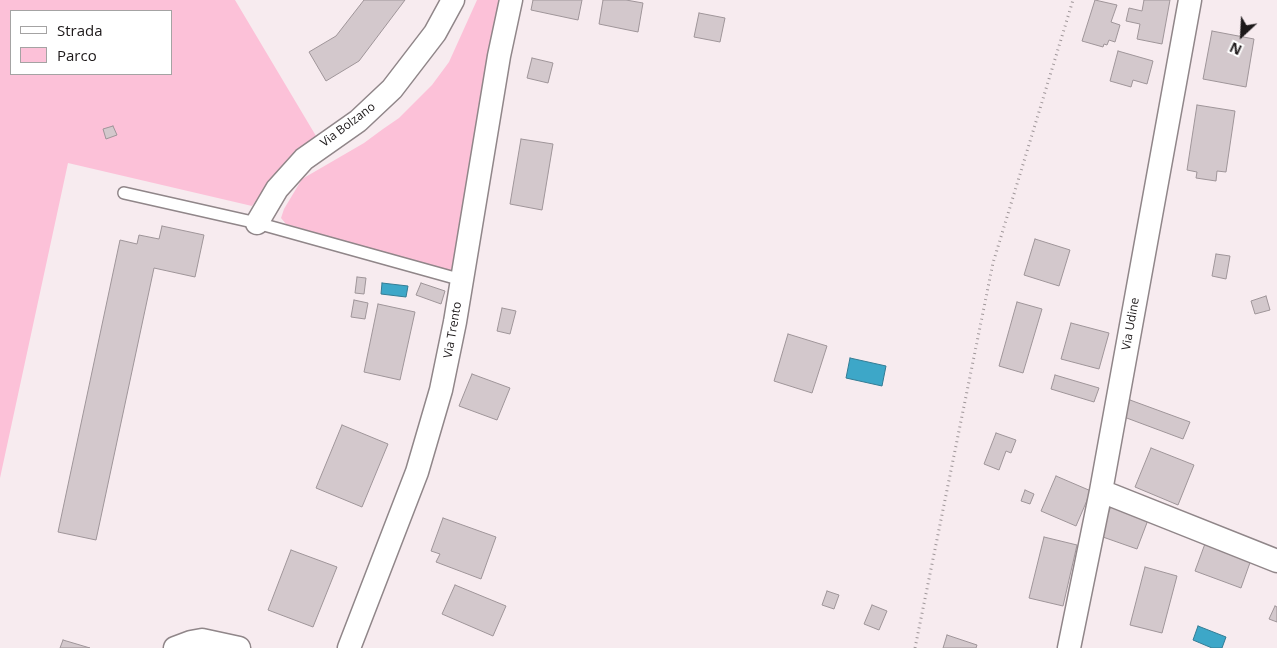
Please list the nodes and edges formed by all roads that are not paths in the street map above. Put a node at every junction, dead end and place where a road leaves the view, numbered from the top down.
1 (453, 0) edge
2 (511, 0) edge
3 (1190, 0) edge
4 (124, 193) dead end
5 (257, 223) junction
6 (462, 280) junction
7 (1101, 491) junction
8 (1277, 561) edge
9 (175, 648) edge
10 (240, 648) edge
11 (348, 648) edge
12 (1069, 648) edge

1 - 5 street, Via Bolzano
2 - 6 street, Via Trento
3 - 7 street, Via Udine
4 - 5 lane
5 - 6 lane
6 - 11 street, Via Trento
7 - 8 street
7 - 12 street, Via Udine
9 - 10 street

